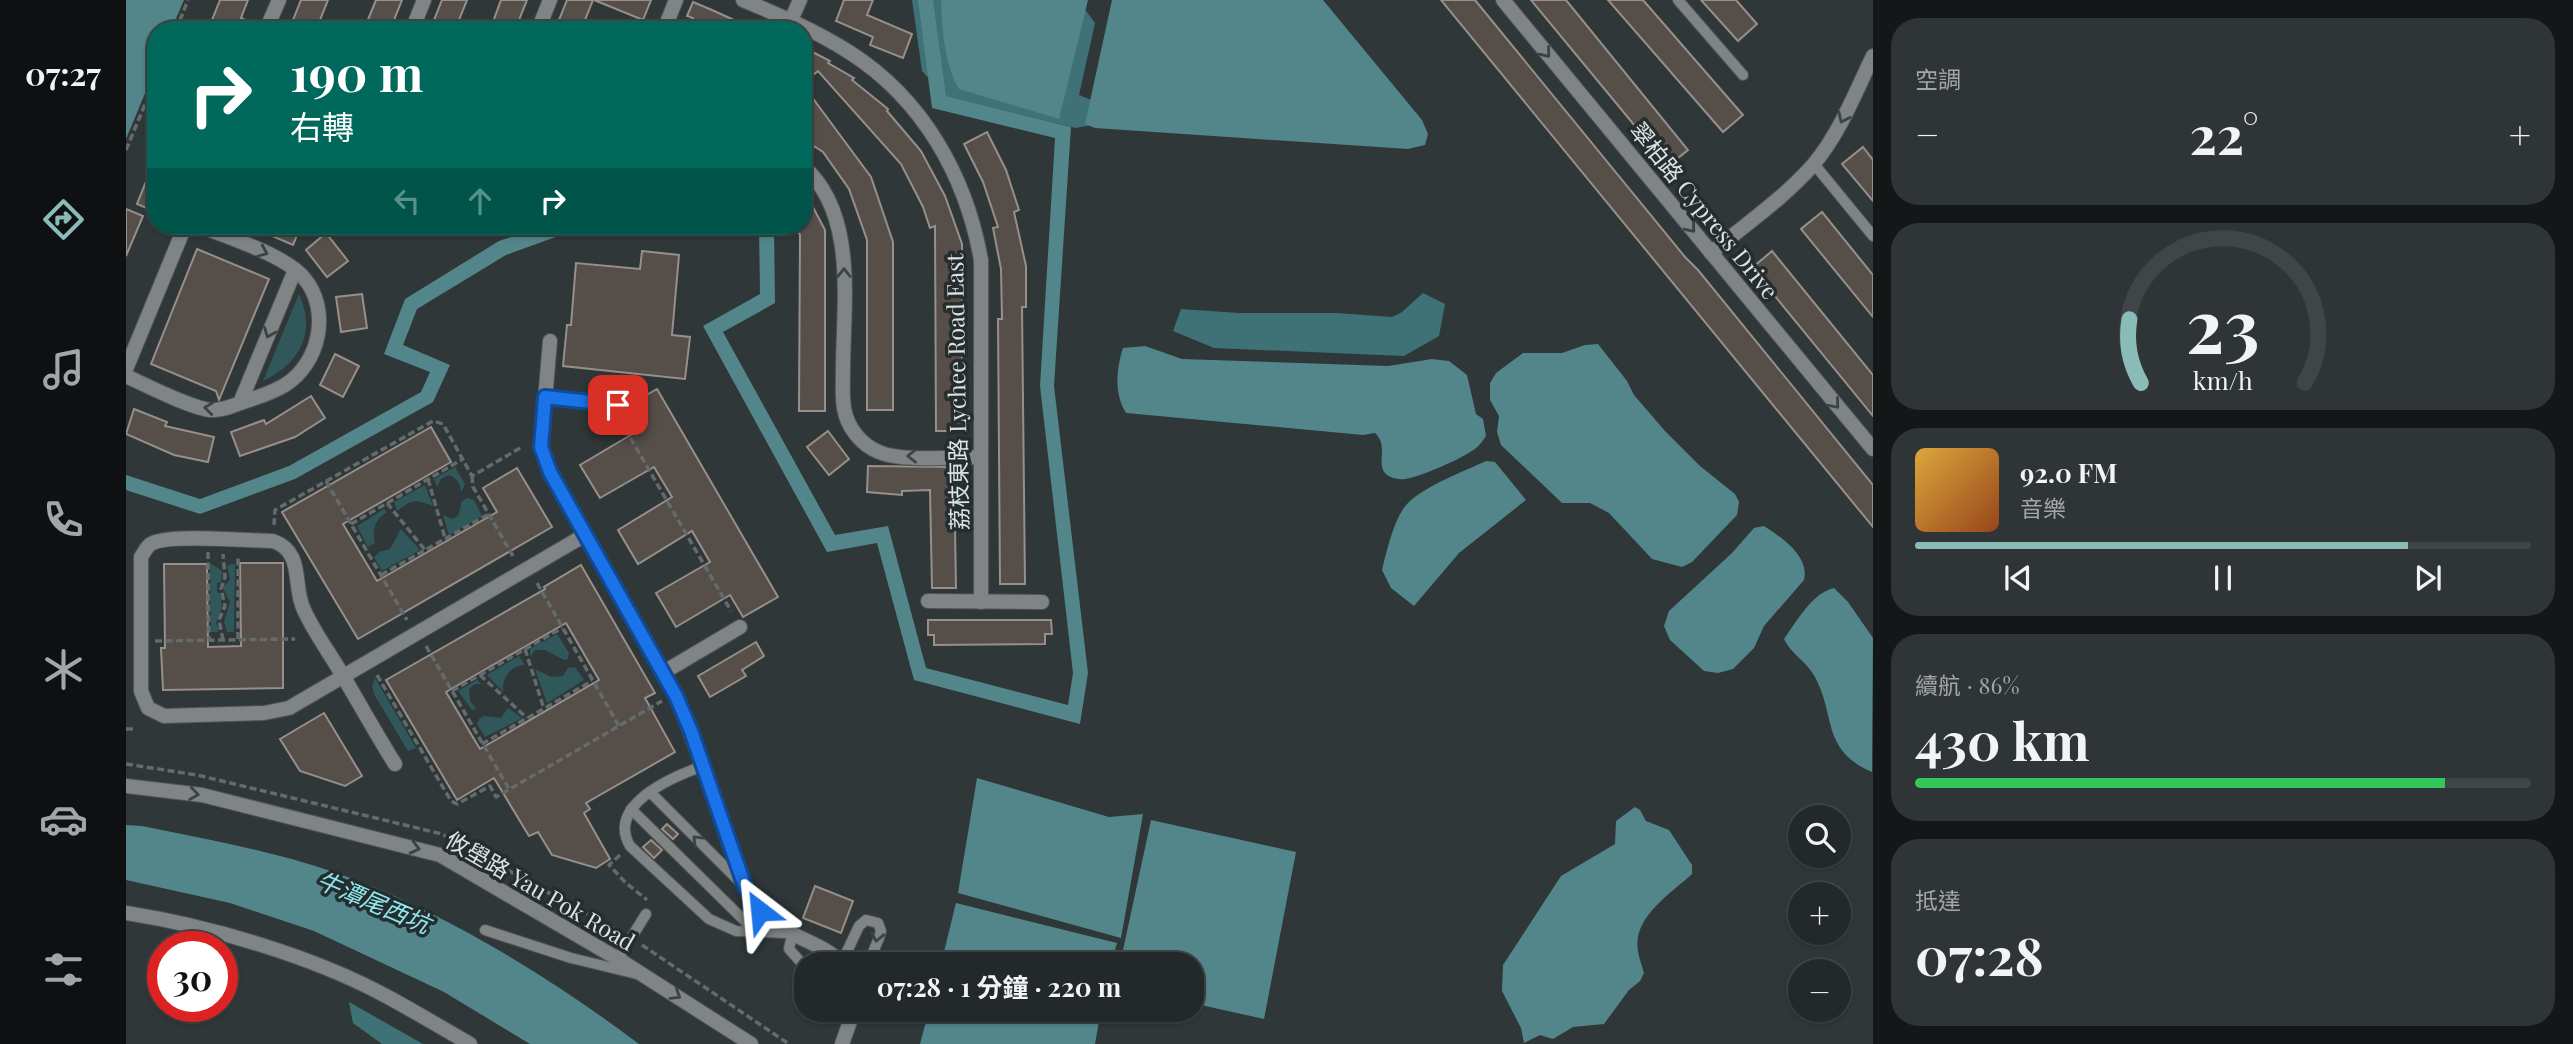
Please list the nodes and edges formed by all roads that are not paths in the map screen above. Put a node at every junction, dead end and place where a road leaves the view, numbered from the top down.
1 (279, 0) edge
2 (424, 0) edge
3 (550, 0) edge
4 (676, 0) edge
5 (743, 0) edge
6 (800, 0) edge
7 (1503, 0) edge
8 (1678, 0) edge
9 (791, 20) joint
10 (270, 21) edge
11 (416, 21) edge
12 (542, 21) edge
13 (668, 21) edge
14 (812, 32) edge
15 (1873, 56) edge
16 (1743, 75) dead end
17 (1814, 163) junction
18 (812, 177) edge
19 (181, 235) edge
20 (222, 235) edge
21 (1873, 236) edge
22 (1711, 253) junction
23 (295, 270) junction
24 (550, 341) dead end
25 (126, 369) edge
26 (126, 376) edge
27 (545, 397) junction
28 (240, 404) junction
29 (618, 411) road end
30 (1873, 449) edge
31 (981, 457) junction
32 (585, 535) junction
33 (133, 588) edge
34 (928, 601) dead end
35 (981, 602) junction
36 (1042, 602) dead end
37 (740, 627) dead end
38 (664, 672) junction
39 (343, 676) junction
40 (394, 764) dead end
41 (703, 766) junction
42 (126, 786) edge
43 (650, 792) junction
44 (631, 810) junction
45 (745, 887) junction
46 (126, 913) edge
47 (646, 914) road end
48 (485, 930) dead end
49 (756, 932) junction
50 (790, 934) junction
51 (828, 952) edge
52 (848, 952) edge
53 (873, 952) edge
54 (794, 955) edge
55 (618, 959) junction
56 (644, 976) junction
57 (849, 1022) edge
58 (470, 1044) edge
59 (751, 1044) edge
60 (842, 1044) edge

1 - 10 street
2 - 11 street
3 - 12 street
4 - 13 street
5 - 9 street, 荔枝東路 Lychee Road East
6 - 9 street
7 -> 22 street, 翠柏路 Cypress Drive
8 - 16 lane
14 - 31 street, 荔枝東路 Lychee Road East
15 -> 17 street
17 - 21 lane
17 - 22 street
31 -> 18 street
19 - 25 street
20 -> 23 street
22 -> 30 street, 翠柏路 Cypress Drive
23 -> 28 street
23 - 28 street
24 - 27 street
28 -> 26 street
27 - 29 street
27 - 32 street
31 - 35 street, 荔枝東路 Lychee Road East
32 - 38 street
32 - 39 street
33 - 39 street
33 - 39 street
34 - 35 street
35 - 36 street
37 - 38 street
38 - 41 street
39 - 40 street
41 - 43 lane
41 - 45 street
42 -> 55 street, 攸壆路 Yau Pok Road
43 - 44 lane
45 -> 43 lane
44 - 49 lane
44 - 49 lane
45 - 50 street
46 - 58 street
47 - 55 lane
48 - 56 lane
49 - 50 lane
50 - 51 street
50 - 54 lane
52 -> 53 lane
55 - 56 street, 攸壆路 Yau Pok Road
56 -> 59 street, 攸壆路 Yau Pok Road
57 - 60 street

